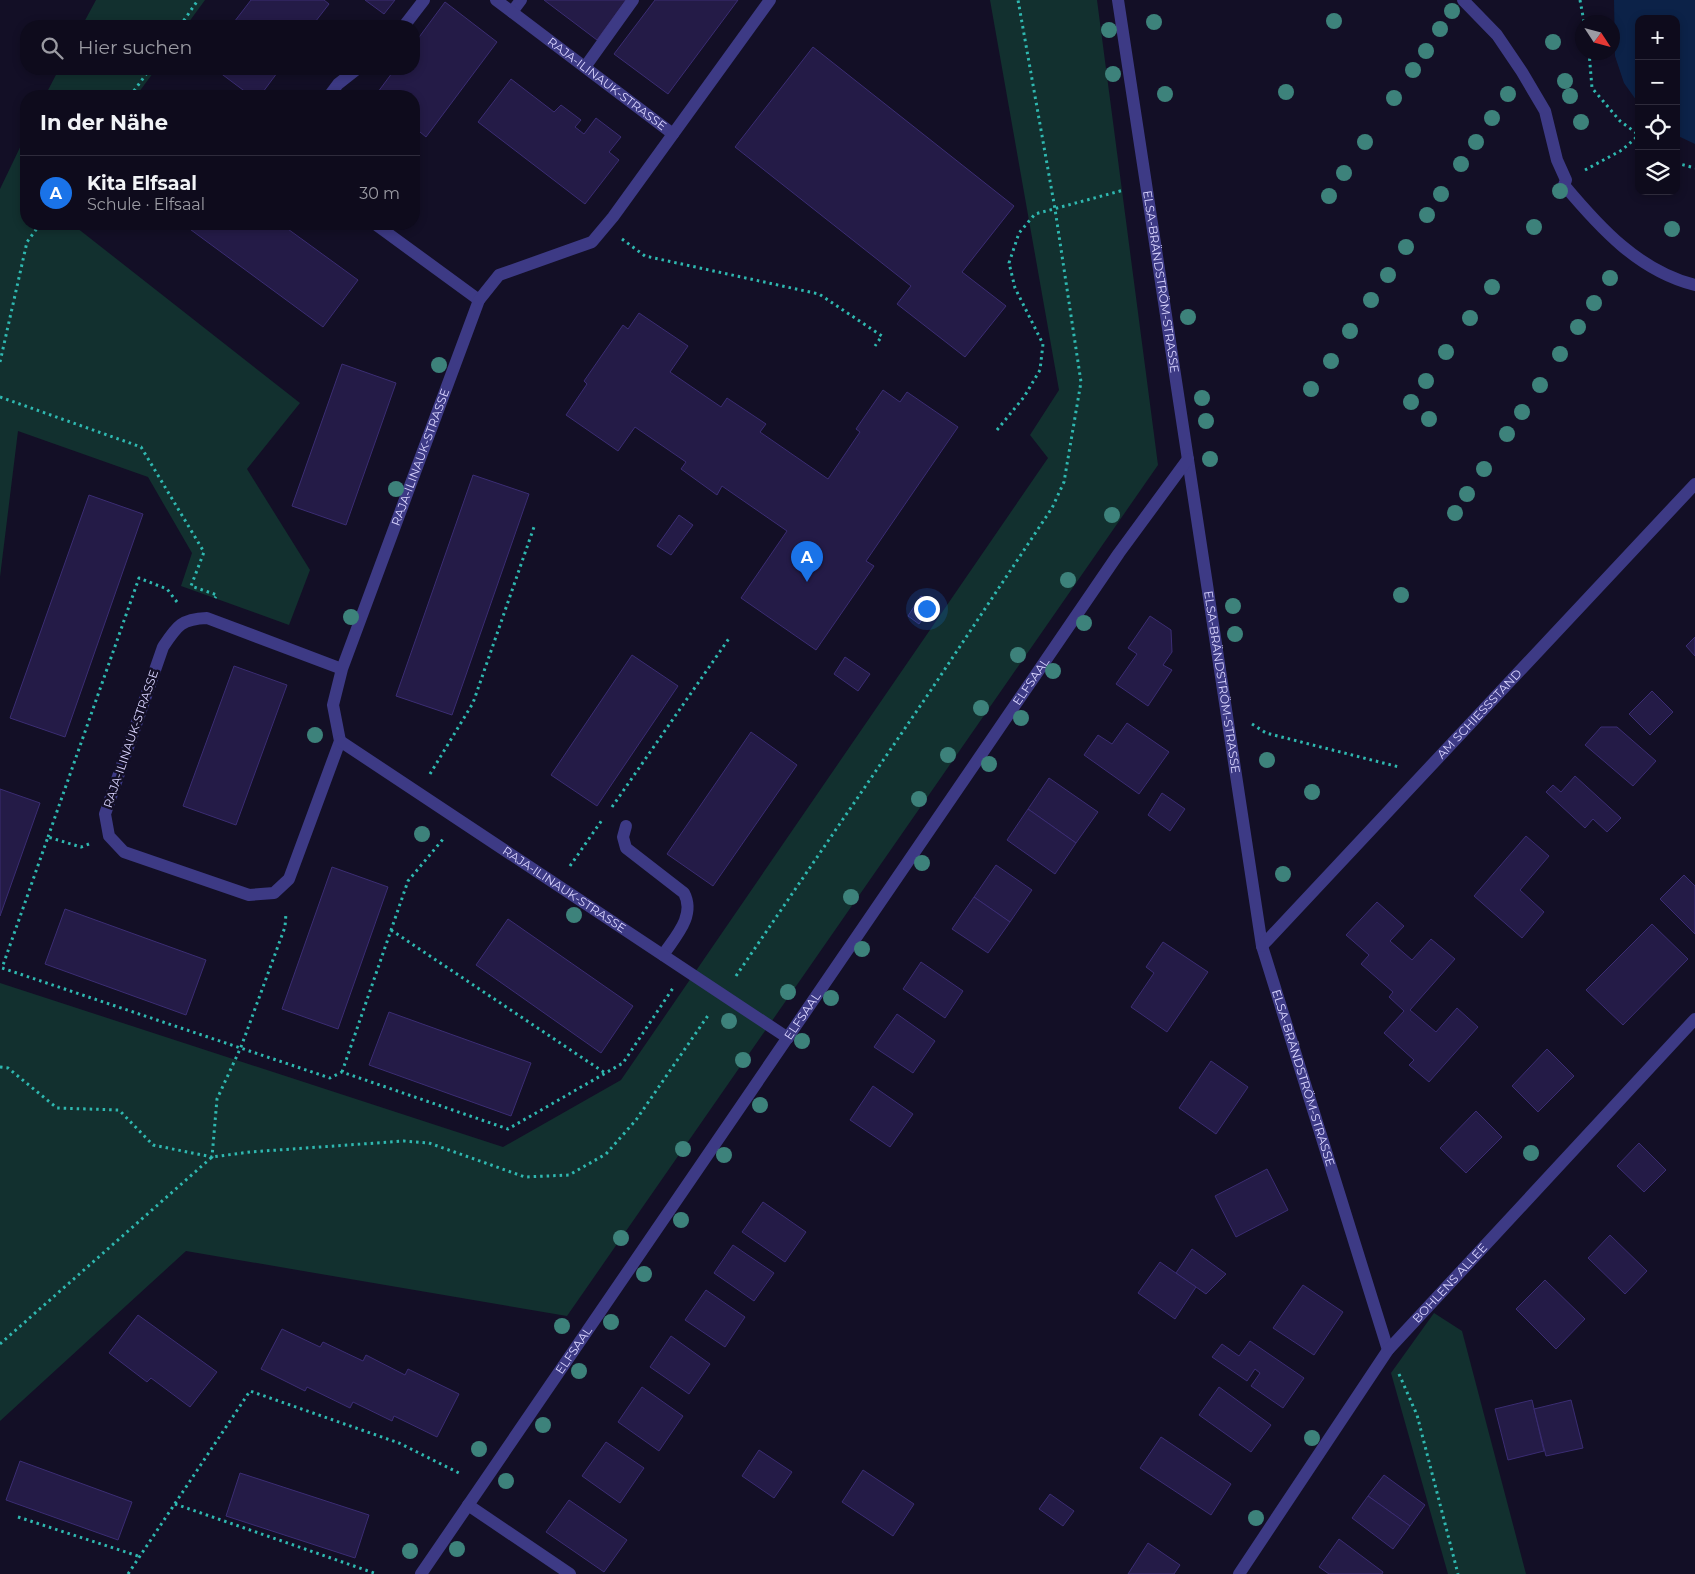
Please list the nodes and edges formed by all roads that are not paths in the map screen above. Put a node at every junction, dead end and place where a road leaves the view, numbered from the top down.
1 (424, 0) edge
2 (496, 0) edge
3 (521, 0) edge
4 (633, 0) edge
5 (770, 0) edge
6 (1118, 0) edge
7 (1463, 0) edge
8 (512, 12) junction
9 (409, 20) edge
10 (585, 67) junction
11 (349, 75) edge
12 (334, 90) edge
13 (673, 134) junction
14 (382, 230) edge
15 (1695, 285) edge
16 (479, 300) junction
17 (1188, 459) junction
18 (1695, 484) edge
19 (342, 669) junction
20 (340, 741) junction
21 (626, 826) dead end
22 (1262, 946) junction
23 (663, 955) junction
24 (1695, 1018) edge
25 (788, 1038) junction
26 (1388, 1350) junction
27 (468, 1506) junction
28 (421, 1574) edge
29 (570, 1574) edge
30 (1239, 1574) edge

1 - 9 street
2 - 8 street, RAJA-ILINAUK-STRASSE
3 - 8 street
4 - 10 street
5 - 13 street
6 - 17 street, ELSA-BRÄNDSTRÖM-STRASSE
7 - 15 street
8 - 10 street, RAJA-ILINAUK-STRASSE
10 - 13 street, RAJA-ILINAUK-STRASSE
11 - 12 street
13 - 16 street, RAJA-ILINAUK-STRASSE
14 - 16 street
16 - 19 street, RAJA-ILINAUK-STRASSE
17 - 22 street, ELSA-BRÄNDSTRÖM-STRASSE
17 - 25 street, ELFSAAL
18 - 22 street, AM SCHIESSSTAND
19 - 20 street, RAJA-ILINAUK-STRASSE
19 - 20 street, RAJA-ILINAUK-STRASSE
20 - 23 street, RAJA-ILINAUK-STRASSE
21 - 23 street
22 - 26 street, ELSA-BRÄNDSTRÖM-STRASSE
23 - 25 street, RAJA-ILINAUK-STRASSE
24 - 26 street, BOHLENS ALLEE
25 - 27 street, ELFSAAL
26 - 30 street, BOHLENS ALLEE
27 - 28 street, ELFSAAL
27 - 29 street

